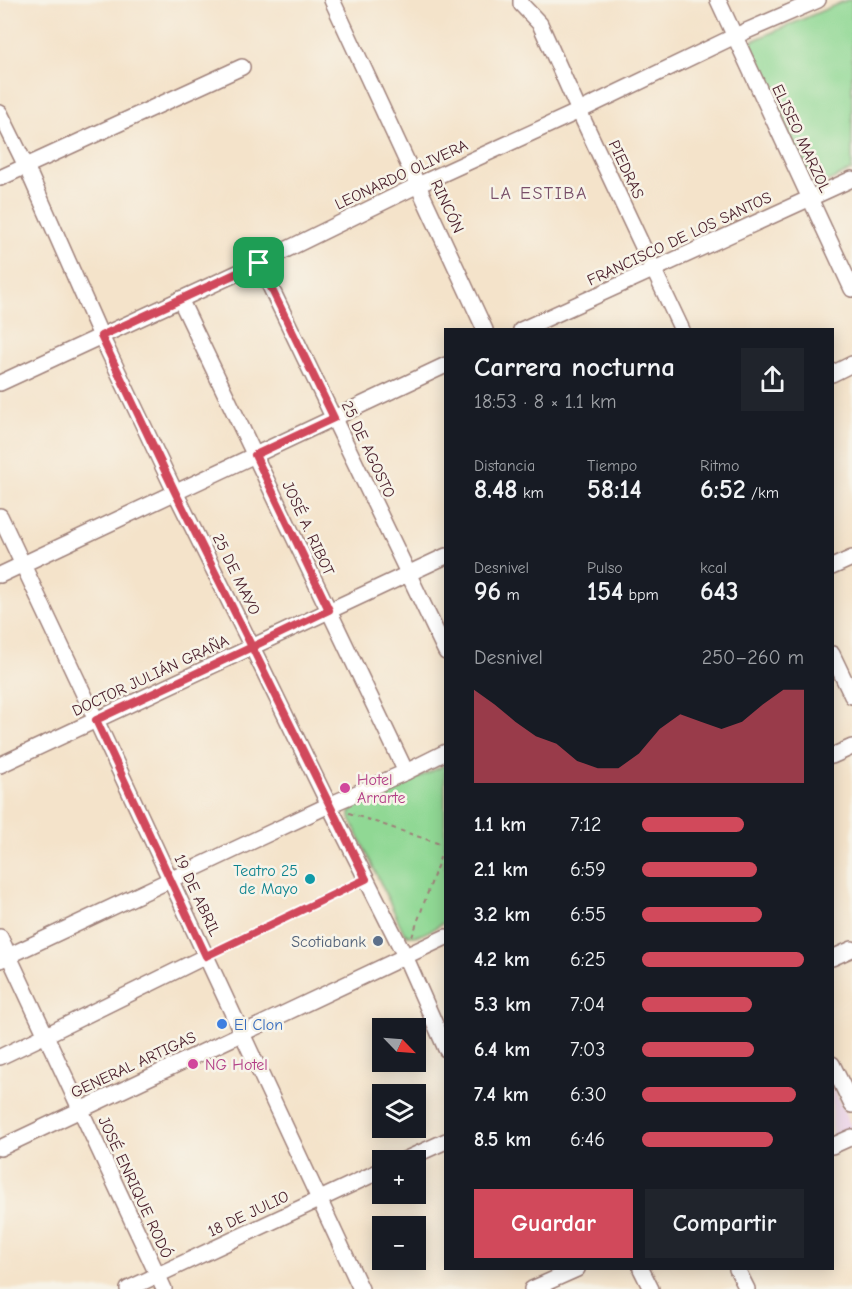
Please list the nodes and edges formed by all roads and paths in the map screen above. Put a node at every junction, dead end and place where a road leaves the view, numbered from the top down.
1 (332, 0) edge
2 (521, 0) edge
3 (718, 0) edge
4 (818, 0) edge
5 (735, 36) junction
6 (242, 67) dead end
7 (579, 111) junction
8 (0, 113) edge
9 (26, 166) junction
10 (0, 178) edge
11 (852, 179) edge
12 (418, 185) junction
13 (811, 198) junction
14 (259, 263) junction
15 (654, 269) junction
16 (852, 289) edge
17 (180, 299) junction
18 (484, 328) edge
19 (525, 328) edge
20 (681, 328) edge
21 (101, 336) junction
22 (852, 364) edge
23 (444, 366) edge
24 (834, 373) edge
25 (0, 383) edge
26 (334, 418) junction
27 (255, 455) junction
28 (175, 492) junction
29 (0, 516) edge
30 (444, 557) edge
31 (852, 558) edge
32 (22, 564) junction
33 (834, 566) edge
34 (408, 573) junction
35 (0, 575) edge
36 (329, 610) junction
37 (252, 647) junction
38 (444, 648) edge
39 (834, 659) edge
40 (852, 696) edge
41 (96, 720) junction
42 (852, 747) edge
43 (444, 753) edge
44 (834, 755) edge
45 (0, 765) edge
46 (406, 772) junction
47 (329, 805) junction
48 (350, 813) dead end
49 (444, 846) edge
50 (444, 849) edge
51 (366, 879) junction
52 (171, 880) junction
53 (0, 937) edge
54 (444, 938) edge
55 (852, 949) edge
56 (206, 956) junction
57 (405, 956) junction
58 (834, 957) edge
59 (4, 958) edge
60 (242, 1033) junction
61 (46, 1035) junction
62 (444, 1044) edge
63 (0, 1057) edge
64 (834, 1068) edge
65 (852, 1105) edge
66 (80, 1109) junction
67 (852, 1137) edge
68 (444, 1142) edge
69 (834, 1145) edge
70 (0, 1148) edge
71 (426, 1150) edge
72 (372, 1175) edge
73 (319, 1200) junction
74 (574, 1270) edge
75 (642, 1270) edge
76 (738, 1270) edge
77 (549, 1280) edge
78 (161, 1282) edge
79 (128, 1289) edge
80 (361, 1289) edge
81 (532, 1289) edge
82 (651, 1289) edge
83 (747, 1289) edge

1 - 12 street, RINCÓN
2 - 7 street, PIEDRAS
3 - 5 street, ELISEO MARZOL
4 - 5 street, LEONARDO OLIVERA
5 - 7 street, LEONARDO OLIVERA
5 - 13 street, ELISEO MARZOL
6 - 9 street
7 - 12 street, LEONARDO OLIVERA
7 - 15 street, PIEDRAS
8 - 9 street, 25 DE MAYO
9 - 10 street
9 - 21 street, 25 DE MAYO
11 - 13 street, FRANCISCO DE LOS SANTOS
12 - 14 street, LEONARDO OLIVERA
12 - 18 street, RINCÓN
13 - 15 street, FRANCISCO DE LOS SANTOS
13 - 16 street, ELISEO MARZOL
14 - 17 street, LEONARDO OLIVERA
14 - 26 street, 25 DE AGOSTO
15 - 19 street, FRANCISCO DE LOS SANTOS
15 - 20 street, PIEDRAS
17 - 21 street, LEONARDO OLIVERA
17 - 27 street, JOSÉ A. RIBOT
21 - 25 street, LEONARDO OLIVERA
21 - 28 street, 25 DE MAYO
22 - 24 street
23 - 26 street
26 - 27 street
26 - 34 street, 25 DE AGOSTO
27 - 28 street
27 - 36 street, JOSÉ A. RIBOT
28 - 32 street
28 - 37 street, 25 DE MAYO
29 - 32 street, 19 DE ABRIL
30 - 34 street, DOCTOR JULIÁN GRAÑA
31 - 33 street
32 - 35 street
32 - 41 street, 19 DE ABRIL
34 - 36 street, DOCTOR JULIÁN GRAÑA
34 - 38 street, 25 DE AGOSTO
36 - 37 street, DOCTOR JULIÁN GRAÑA
36 - 46 street, JOSÉ A. RIBOT
37 - 41 street, DOCTOR JULIÁN GRAÑA
37 - 47 street, 25 DE MAYO
39 - 40 street
41 - 45 street, DOCTOR JULIÁN GRAÑA
41 - 52 street, 19 DE ABRIL
42 - 44 street
43 - 46 street
46 - 47 street
47 - 51 street, 25 DE MAYO
47 - 52 street
48 - 49 path
50 - 57 path
51 - 56 path
51 - 57 street, 25 DE MAYO
52 - 56 street, 19 DE ABRIL
52 - 59 street
53 - 59 street, JOSÉ ENRIQUE RODÓ
54 - 57 street, GENERAL ARTIGAS
55 - 58 street
56 - 60 street, 19 DE ABRIL
56 - 61 street
57 - 60 street, GENERAL ARTIGAS
57 - 62 street, 25 DE MAYO
59 - 61 street, JOSÉ ENRIQUE RODÓ
60 - 66 street, GENERAL ARTIGAS
60 - 73 street, 19 DE ABRIL
61 - 63 street
61 - 66 street, JOSÉ ENRIQUE RODÓ
64 - 65 street
66 - 70 street, GENERAL ARTIGAS
66 - 78 street, JOSÉ ENRIQUE RODÓ
67 - 69 street
68 - 71 street
72 - 73 street, 18 DE JULIO
73 - 78 street, 18 DE JULIO
73 - 80 street, 19 DE ABRIL
74 - 77 street
75 - 82 street
76 - 83 street
77 - 81 street
78 - 79 street, 18 DE JULIO

